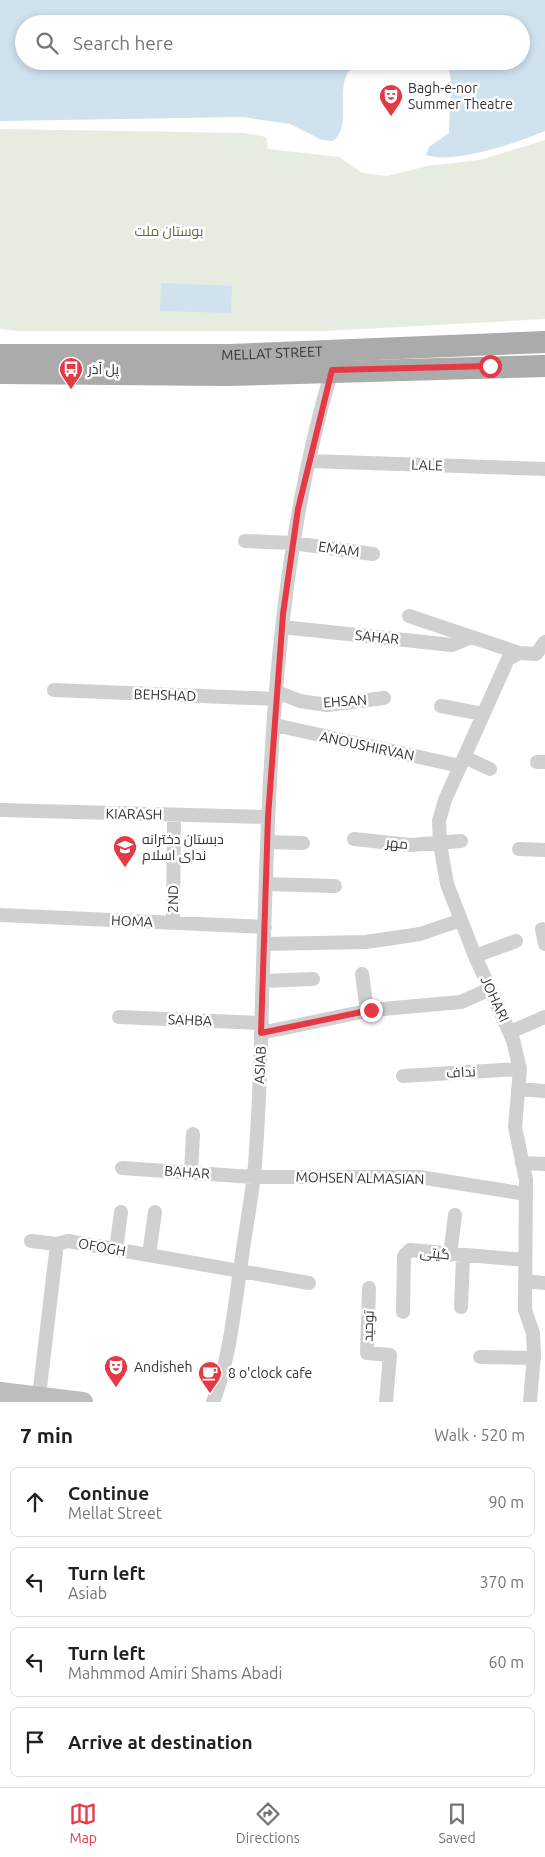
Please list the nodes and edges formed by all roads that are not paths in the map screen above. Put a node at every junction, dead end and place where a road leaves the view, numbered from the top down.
1 (0, 341) edge
2 (545, 342) edge
3 (0, 355) edge
4 (42, 364) junction
5 (545, 366) edge
6 (332, 370) junction
7 (0, 373) edge
8 (0, 389) edge
9 (309, 461) junction
10 (545, 469) edge
11 (244, 541) dead end
12 (293, 543) junction
13 (373, 554) dead end
14 (410, 616) dead end
15 (282, 627) junction
16 (471, 637) junction
17 (545, 642) edge
18 (519, 653) junction
19 (541, 654) edge
20 (54, 690) dead end
21 (277, 696) junction
22 (384, 698) dead end
23 (441, 706) dead end
24 (483, 714) junction
25 (275, 725) junction
26 (462, 762) junction
27 (490, 769) dead end
28 (0, 810) edge
29 (174, 815) junction
30 (268, 817) junction
31 (354, 839) dead end
32 (461, 841) dead end
33 (267, 842) junction
34 (304, 843) dead end
35 (440, 844) junction
36 (519, 849) dead end
37 (545, 850) edge
38 (266, 884) junction
39 (335, 886) dead end
40 (0, 914) edge
41 (461, 920) junction
42 (173, 922) junction
43 (265, 927) junction
44 (542, 929) dead end
45 (516, 941) dead end
46 (264, 944) junction
47 (545, 944) edge
48 (475, 956) junction
49 (362, 974) dead end
50 (313, 979) dead end
51 (263, 980) junction
52 (490, 990) junction
53 (367, 1010) junction
54 (119, 1017) dead end
55 (545, 1017) edge
56 (262, 1028) junction
57 (510, 1032) junction
58 (520, 1069) junction
59 (403, 1076) dead end
60 (518, 1089) junction
61 (545, 1091) edge
62 (193, 1134) dead end
63 (522, 1163) junction
64 (545, 1164) edge
65 (122, 1168) dead end
66 (191, 1172) junction
67 (253, 1177) junction
68 (526, 1194) junction
69 (121, 1212) dead end
70 (155, 1212) dead end
71 (455, 1215) dead end
72 (31, 1241) dead end
73 (57, 1244) junction
74 (116, 1250) junction
75 (149, 1255) junction
76 (456, 1256) junction
77 (525, 1260) junction
78 (240, 1270) junction
79 (525, 1281) junction
80 (309, 1283) dead end
81 (545, 1283) edge
82 (369, 1288) dead end
83 (461, 1306) dead end
84 (403, 1312) dead end
85 (531, 1327) junction
86 (545, 1328) edge
87 (480, 1357) dead end
88 (534, 1358) junction
89 (0, 1392) edge
90 (39, 1396) junction
91 (83, 1402) edge
92 (213, 1402) edge
93 (386, 1402) edge
94 (530, 1402) edge

1 - 4 main road
2 - 4 main road, MELLAT STREET
3 - 4 main road, MELLAT STREET
4 - 6 main road, MELLAT STREET
4 - 7 main road, MELLAT STREET
4 - 8 main road
5 - 6 main road, MELLAT STREET
6 - 9 street, ASIAB
9 - 10 street, LALE
9 - 12 street, ASIAB
11 - 12 street, EMAM
12 - 13 street, EMAM
12 - 15 street, ASIAB
14 - 16 street, SAHAR
15 - 16 street, SAHAR
15 - 21 street, ASIAB
16 - 18 street, SAHAR
17 - 19 street
18 - 19 street
18 - 24 street, JOHARI
20 - 21 street, BEHSHAD
21 - 22 street, EHSAN
21 - 25 street, ASIAB
23 - 24 street
24 - 26 street, JOHARI
25 - 26 street, ANOUSHIRVAN
25 - 30 street, ASIAB
26 - 27 street, ANOUSHIRVAN
26 - 35 street, JOHARI
28 - 29 street, KIARASH
29 - 30 street, KIARASH
29 - 42 street, 2ND
30 - 33 street, ASIAB
31 - 35 street, مهر
32 - 35 street, مهر
33 - 34 street
33 - 38 street, ASIAB
35 - 41 street, JOHARI
36 - 37 street
38 - 39 street
38 - 43 street, ASIAB
40 - 42 street, HOMA
41 - 46 street
41 - 48 street, JOHARI
42 - 43 street, HOMA
43 - 46 street, ASIAB
44 - 47 street
45 - 48 street
46 - 51 street, ASIAB
48 - 52 street, JOHARI
49 - 53 street
50 - 51 street
51 - 56 street, ASIAB
52 - 53 street, SAHBA
52 - 57 street, JOHARI
53 - 56 street, SAHBA
54 - 56 street, SAHBA
55 - 57 street
56 - 67 street, ASIAB
57 - 58 street, JOHARI
58 - 59 street, نداف
58 - 60 street, JOHARI
60 - 61 street
60 - 63 street, JOHARI
62 - 66 street
63 - 64 street
63 - 68 street, JOHARI
65 - 66 street, BAHAR
66 - 67 street, BAHAR
67 - 68 street, MOHSEN ALMASIAN
67 - 78 street, ASIAB
68 - 77 street, JOHARI
69 - 74 street
70 - 75 street
71 - 76 street
72 - 73 street, OFOGH
73 - 74 street, OFOGH
73 - 90 street
74 - 75 street, OFOGH
75 - 78 street, OFOGH
76 - 77 street, گیتی
76 - 83 street
76 - 84 street, گیتی
77 - 79 street, JOHARI
78 - 80 street, OFOGH
78 - 92 street, ASIAB
79 - 81 street
79 - 85 street, JOHARI
82 - 93 street, توحید
85 - 86 street
85 - 88 street, JOHARI
87 - 88 street
88 - 94 street, JOHARI
89 - 90 main road
90 - 91 main road

